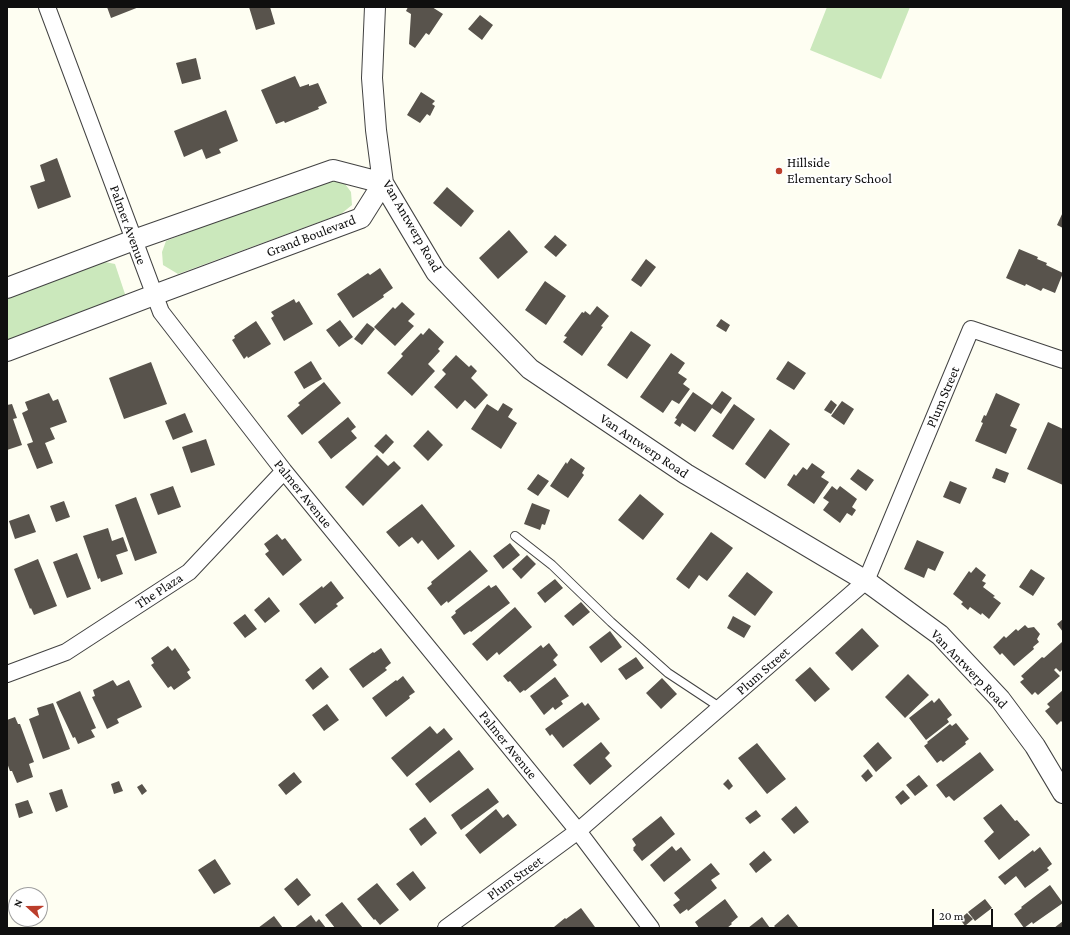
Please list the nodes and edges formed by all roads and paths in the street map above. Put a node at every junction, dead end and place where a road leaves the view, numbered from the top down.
1 (47, 7) edge
2 (375, 7) edge
3 (383, 183) junction
4 (134, 240) junction
5 (7, 288) edge
6 (154, 295) junction
7 (7, 351) edge
8 (1063, 360) edge
9 (284, 471) junction
10 (515, 536) dead end
11 (866, 581) junction
12 (7, 674) edge
13 (721, 708) junction
14 (1063, 793) edge
15 (578, 832) junction
16 (446, 928) edge
17 (650, 928) edge

1 - 4 street, Palmer Avenue
2 - 3 street, Van Antwerp Road
3 - 4 street
3 - 6 street, Grand Boulevard
3 - 11 street, Van Antwerp Road
4 - 5 street
4 - 6 street, Palmer Avenue
6 - 7 street, Grand Boulevard
6 - 9 street, Palmer Avenue
8 - 11 street, Plum Street
9 - 12 street, The Plaza
9 - 15 street, Palmer Avenue
10 - 13 lane
11 - 13 street, Plum Street
11 - 14 street, Van Antwerp Road
13 - 15 street, Plum Street
15 - 16 street, Plum Street
15 - 17 street, Palmer Avenue

